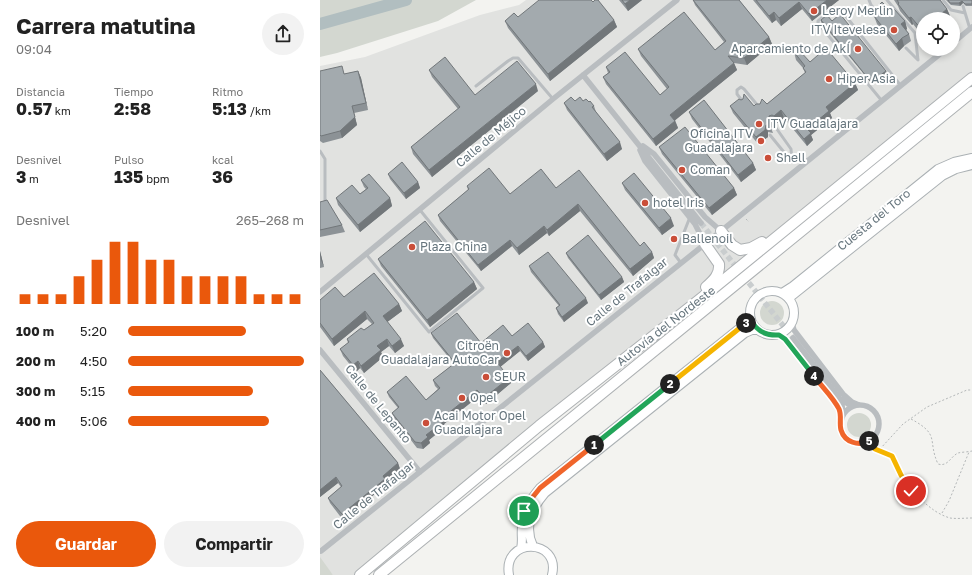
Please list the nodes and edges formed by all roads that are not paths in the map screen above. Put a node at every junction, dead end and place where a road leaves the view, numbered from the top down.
1 (677, 0) edge
2 (869, 0) edge
3 (887, 0) edge
4 (943, 0) edge
5 (963, 6) edge
6 (965, 13) junction
7 (879, 14) edge
8 (971, 28) edge
9 (960, 37) edge
10 (906, 48) dead end
11 (937, 56) edge
12 (918, 60) junction
13 (922, 68) junction
14 (583, 75) junction
15 (972, 78) edge
16 (964, 84) junction
17 (476, 86) dead end
18 (900, 86) junction
19 (972, 92) edge
20 (553, 99) junction
21 (882, 101) junction
22 (744, 104) edge
23 (761, 109) edge
24 (774, 125) dead end
25 (770, 135) dead end
26 (636, 142) junction
27 (320, 151) edge
28 (972, 158) edge
29 (792, 162) junction
30 (972, 165) edge
31 (798, 169) junction
32 (326, 204) edge
33 (420, 210) junction
34 (690, 217) junction
35 (701, 223) tunnel mouth
36 (722, 231) junction
37 (704, 244) junction
38 (366, 254) junction
39 (682, 263) junction
40 (323, 287) edge
41 (320, 292) edge
42 (782, 293) junction
43 (790, 298) junction
44 (750, 318) junction
45 (669, 323) junction
46 (792, 324) junction
47 (757, 330) junction
48 (779, 335) junction
49 (793, 338) tunnel mouth
50 (320, 350) edge
51 (839, 398) junction
52 (856, 405) junction
53 (842, 415) junction
54 (420, 472) junction
55 (533, 546) junction
56 (521, 548) junction
57 (321, 551) dead end
58 (359, 575) edge
59 (379, 575) edge
60 (509, 575) edge
61 (552, 575) edge

1 - 14 street, Calle de Méjico
2 - 7 lane
3 - 12 lane
4 - 6 lane
5 - 6 lane
6 - 8 lane
8 - 9 street
10 - 12 lane
11 - 13 street, Calle de Trafalgar
12 - 13 lane
13 - 18 street, Calle de Trafalgar
14 - 20 street, Calle de Méjico
14 - 26 street
15 - 16 highway, Autovía del Nordeste
16 - 36 highway
16 - 45 highway, Autovía del Nordeste
17 - 20 lane
18 - 21 street, Calle de Trafalgar
18 - 21 lane
19 - 59 highway, Autovía del Nordeste
20 - 33 street, Calle de Méjico
21 - 31 street, Calle de Trafalgar
22 - 23 lane
24 - 29 lane
25 - 29 lane
26 - 34 street
26 - 35 street
26 - 36 street
27 - 32 lane
28 - 42 street, Cuesta del Toro
29 - 31 lane
30 - 43 street
31 - 36 street, Calle de Trafalgar
33 - 38 street, Calle de Méjico
33 - 38 lane
34 - 37 street
34 - 39 lane
36 - 37 street, Calle de Trafalgar
37 - 39 street, Calle de Trafalgar
37 - 45 highway
38 - 40 street, Calle de Méjico
39 - 54 street, Calle de Trafalgar
40 - 41 street, Calle de Méjico
42 - 43 street
42 - 44 street
43 - 46 street
44 - 47 street
44 - 56 street
45 - 58 highway, Autovía del Nordeste
46 - 48 street
46 - 52 street
47 - 48 street
47 - 55 street
48 - 53 street
49 - 51 street
50 - 54 street, Calle de Lepanto
51 - 52 street
51 - 53 street
52 - 53 street
52 - 53 street
54 - 57 street, Calle de Trafalgar
55 - 56 street
55 - 61 street
56 - 60 street

